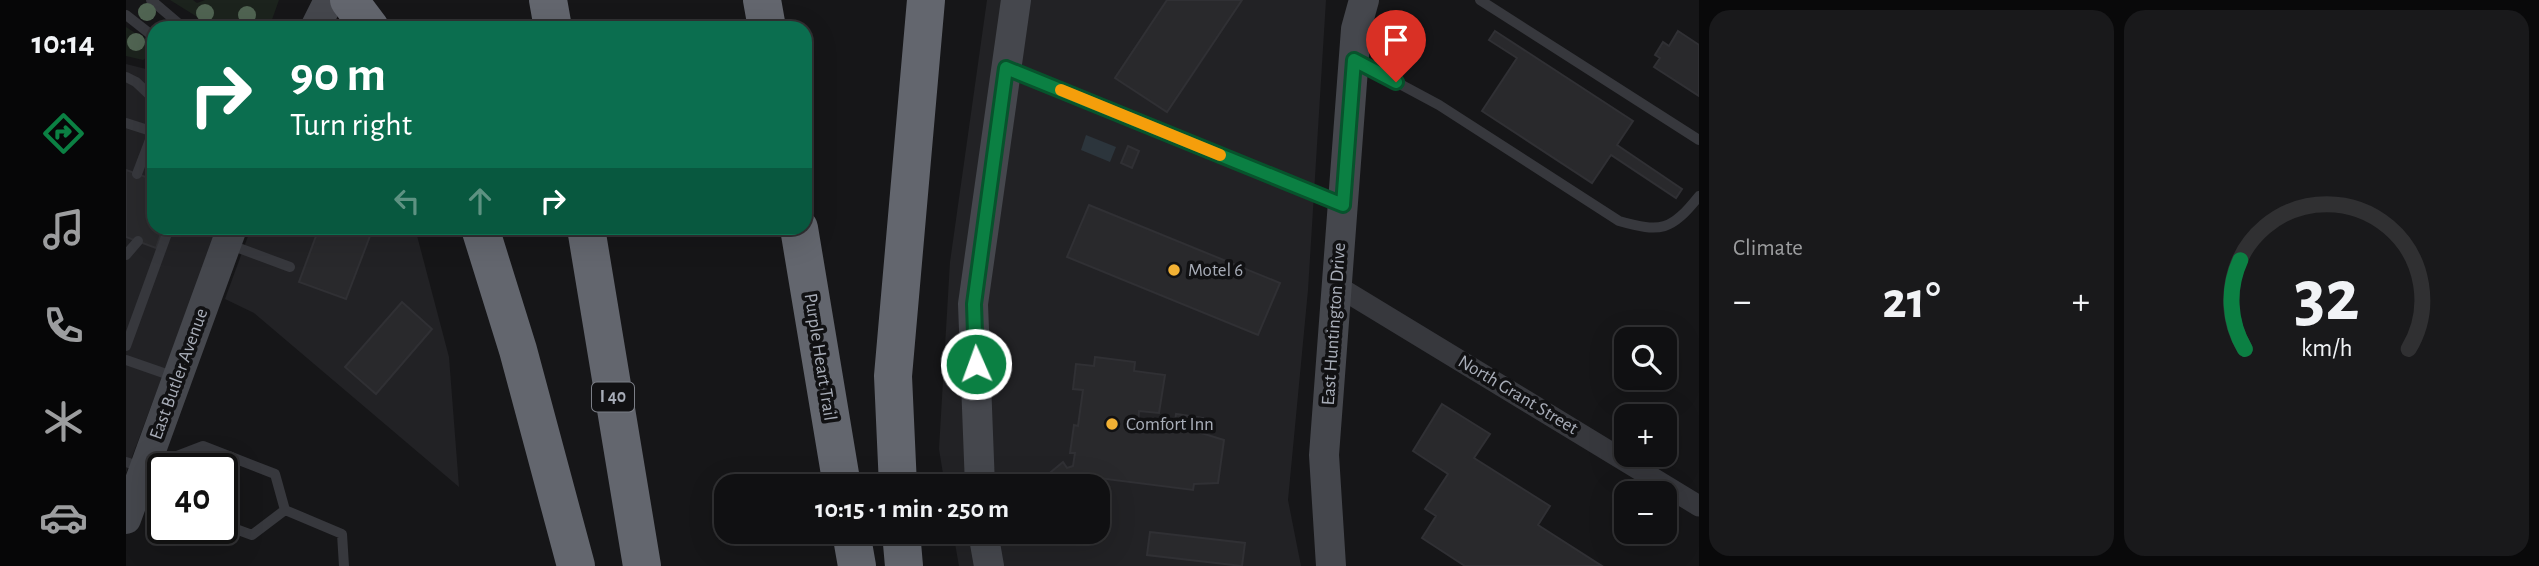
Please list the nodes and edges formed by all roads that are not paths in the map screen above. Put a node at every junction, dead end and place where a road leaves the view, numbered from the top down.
1 (151, 0) edge
2 (329, 0) edge
3 (349, 0) edge
4 (548, 0) edge
5 (762, 0) edge
6 (926, 0) edge
7 (1016, 0) edge
8 (1364, 0) edge
9 (1480, 0) edge
10 (126, 15) edge
11 (176, 21) edge
12 (318, 21) edge
13 (365, 21) edge
14 (551, 21) edge
15 (766, 21) edge
16 (147, 32) edge
17 (1354, 60) junction
18 (1006, 68) junction
19 (126, 77) edge
20 (147, 92) edge
21 (126, 123) edge
22 (147, 130) edge
23 (1699, 140) edge
24 (147, 148) edge
25 (137, 174) dead end
26 (1699, 196) edge
27 (1343, 205) junction
28 (166, 235) edge
29 (482, 235) edge
30 (587, 235) edge
31 (800, 235) edge
32 (229, 236) edge
33 (138, 241) dead end
34 (126, 255) edge
35 (290, 267) dead end
36 (1336, 286) junction
37 (126, 346) edge
38 (126, 360) edge
39 (178, 378) junction
40 (145, 472) edge
41 (840, 474) edge
42 (897, 474) edge
43 (980, 474) edge
44 (1699, 506) edge
45 (285, 510) junction
46 (126, 519) edge
47 (238, 530) edge
48 (853, 544) edge
49 (902, 544) edge
50 (986, 544) edge
51 (344, 566) edge
52 (576, 566) edge
53 (642, 566) edge
54 (857, 566) edge
55 (904, 566) edge
56 (991, 566) edge
57 (1331, 566) edge

1 - 11 lane
2 - 12 street
3 - 13 highway
4 - 14 highway
5 - 15 highway
6 - 42 highway
7 - 18 street
8 - 17 street, East Huntington Drive
9 - 23 lane
10 - 16 lane
17 - 26 lane
17 - 27 street, East Huntington Drive
18 - 27 lane
18 - 43 street
19 - 20 lane
21 - 22 lane
24 - 25 lane
27 - 36 street, East Huntington Drive
28 - 37 lane
29 - 52 highway
30 - 53 highway, I 40
31 - 41 highway, Purple Heart Trail
32 - 35 lane
32 - 39 street, East Butler Avenue
33 - 34 lane
36 - 44 street, North Grant Street
36 - 57 street, East Huntington Drive
38 - 39 lane
39 - 40 street, East Butler Avenue
40 - 45 lane
40 - 46 street, East Butler Avenue
45 - 47 lane
45 - 51 lane
48 - 54 highway
49 - 55 highway
50 - 56 street

